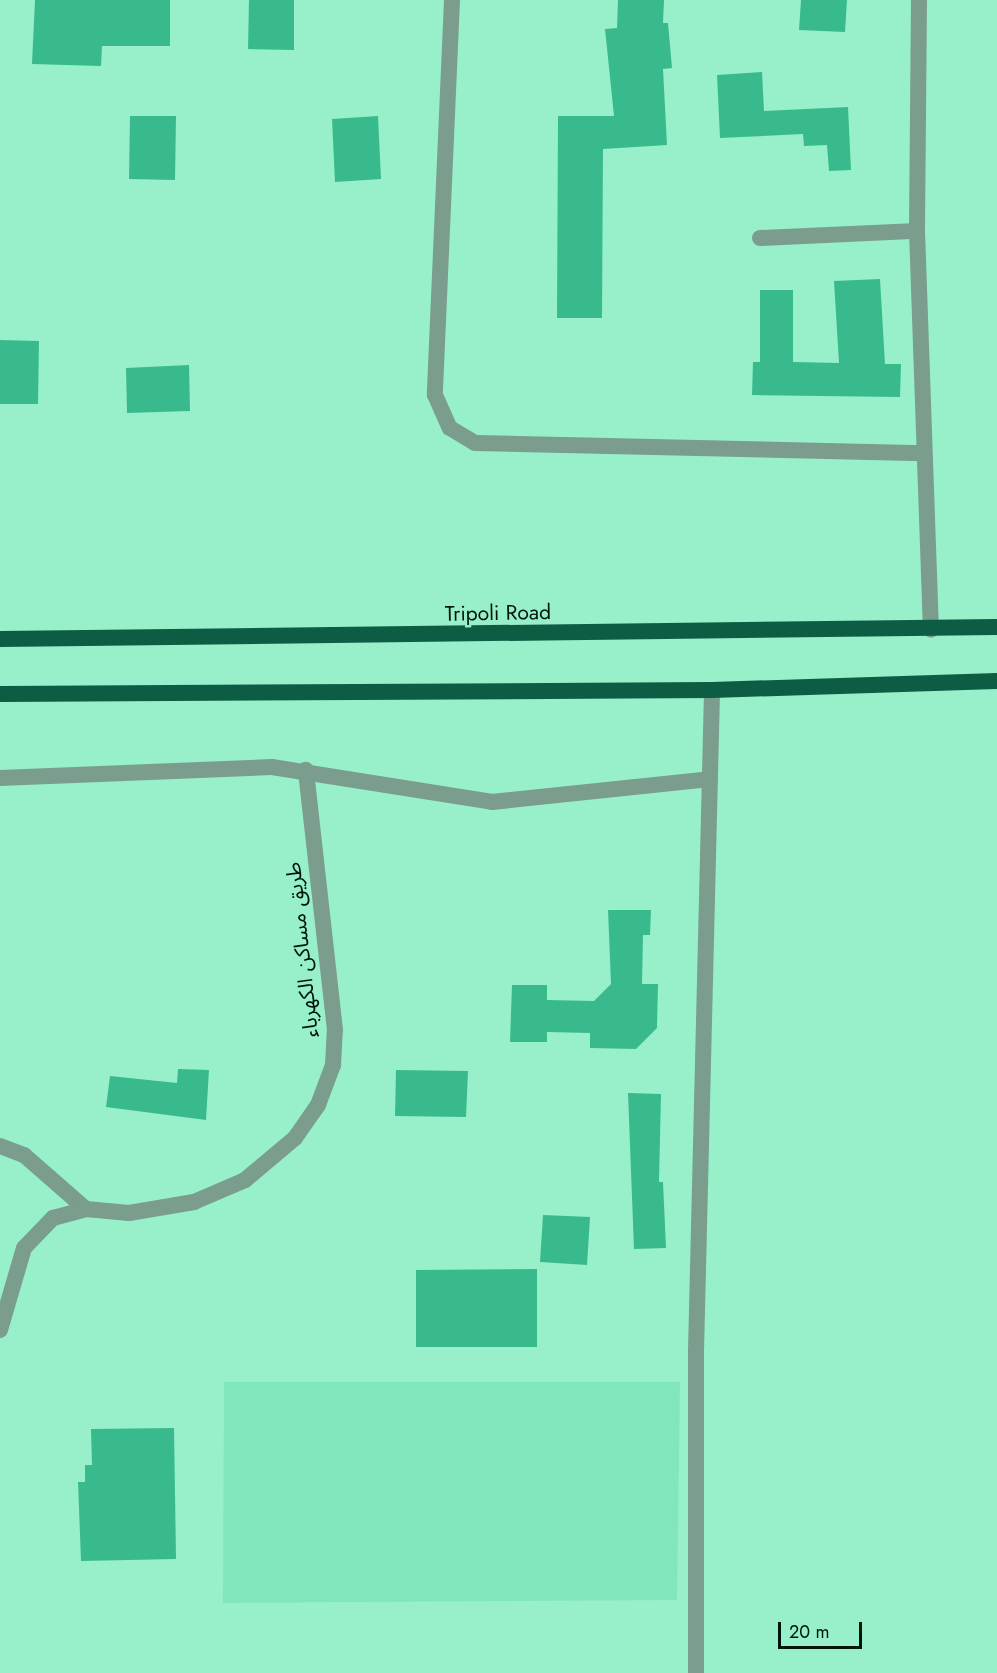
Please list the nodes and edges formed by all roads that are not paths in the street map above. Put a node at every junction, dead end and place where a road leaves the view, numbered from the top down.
1 (452, 0) edge
2 (919, 0) edge
3 (917, 231) junction
4 (760, 238) dead end
5 (924, 453) junction
6 (997, 627) edge
7 (931, 630) junction
8 (0, 639) edge
9 (997, 681) edge
10 (712, 690) junction
11 (0, 694) edge
12 (306, 770) junction
13 (0, 778) edge
14 (710, 779) junction
15 (0, 1146) edge
16 (86, 1209) junction
17 (0, 1330) edge
18 (696, 1673) edge

1 - 5 street
2 - 3 street
3 - 4 street
3 - 5 street
5 - 7 street
6 - 7 highway, Tripoli Road
7 - 8 highway, Tripoli Road
9 - 10 highway
10 - 11 highway
10 - 14 street
12 - 13 street
12 - 14 street
12 - 16 street, طريق مساكن الكهرباء
14 - 18 street
15 - 16 street
16 - 17 street, طريق مساكن الكهرباء

